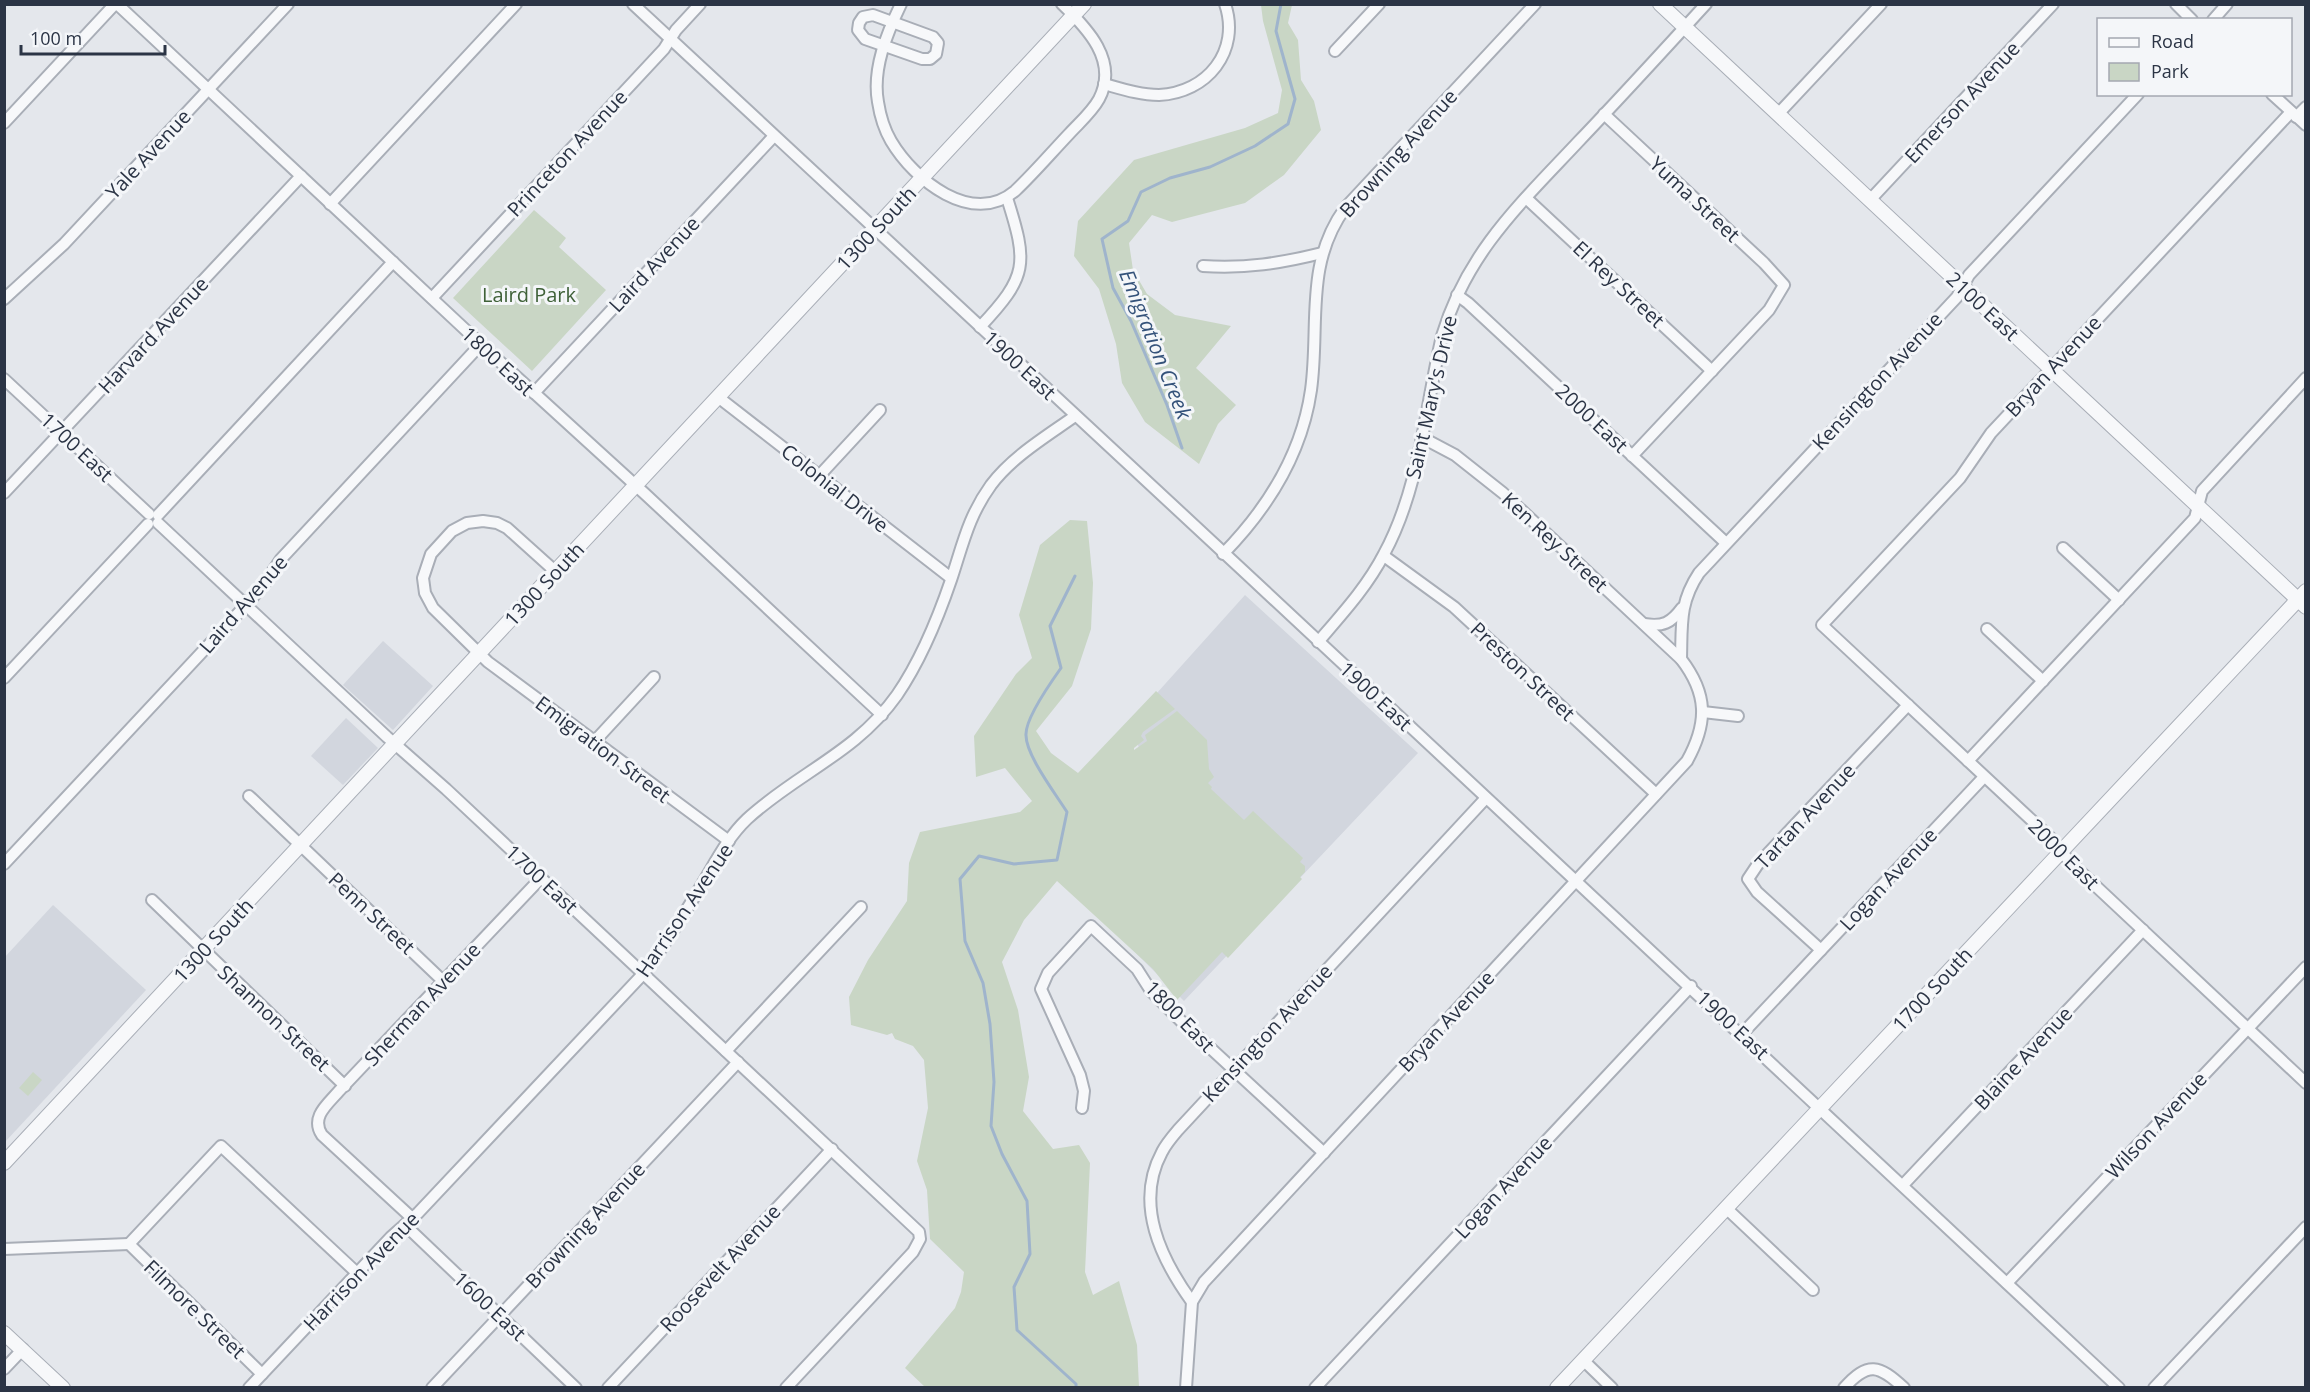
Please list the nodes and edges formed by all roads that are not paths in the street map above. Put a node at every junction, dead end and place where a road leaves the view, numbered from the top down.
1 (116, 4) edge
2 (288, 4) edge
3 (516, 4) edge
4 (633, 4) edge
5 (700, 4) edge
6 (901, 4) edge
7 (1062, 4) edge
8 (1084, 4) edge
9 (1226, 4) edge
10 (1379, 4) edge
11 (1534, 4) edge
12 (1660, 4) edge
13 (1706, 4) edge
14 (1881, 4) edge
15 (2053, 4) edge
16 (2176, 4) edge
17 (2227, 4) edge
18 (1074, 16) junction
19 (2190, 18) edge
20 (2215, 18) edge
21 (893, 22) junction
22 (1685, 28) junction
23 (670, 39) junction
24 (885, 46) junction
25 (1335, 51) dead end
26 (1104, 84) junction
27 (208, 90) junction
28 (2136, 96) edge
29 (2274, 96) edge
30 (2306, 106) edge
31 (1604, 114) junction
32 (1778, 114) junction
33 (2293, 114) junction
34 (4, 123) edge
35 (2306, 125) edge
36 (774, 136) junction
37 (301, 176) junction
38 (923, 177) junction
39 (1007, 198) junction
40 (1526, 198) junction
41 (1870, 200) junction
42 (330, 204) junction
43 (875, 230) junction
44 (1322, 252) junction
45 (393, 262) junction
46 (1203, 266) dead end
47 (1963, 286) junction
48 (1457, 295) junction
49 (432, 298) junction
50 (4, 299) edge
51 (980, 327) junction
52 (481, 344) junction
53 (2051, 368) junction
54 (1712, 371) junction
55 (2306, 378) edge
56 (4, 379) edge
57 (534, 393) junction
58 (718, 398) junction
59 (880, 411) dead end
60 (1076, 416) junction
61 (61, 433) junction
62 (1421, 437) junction
63 (1632, 456) junction
64 (819, 476) junction
65 (636, 486) junction
66 (4, 493) edge
67 (2198, 505) junction
68 (153, 519) junction
69 (1726, 543) junction
70 (2063, 549) dead end
71 (1223, 554) junction
72 (1384, 556) junction
73 (556, 572) junction
74 (951, 578) junction
75 (2118, 600) junction
76 (2303, 600) edge
77 (246, 605) junction
78 (1683, 607) junction
79 (1644, 624) junction
80 (1822, 625) joint
81 (1987, 629) dead end
82 (1318, 642) junction
83 (480, 654) junction
84 (1681, 659) junction
85 (654, 677) dead end
86 (4, 678) edge
87 (2043, 681) junction
88 (1908, 705) junction
89 (1703, 712) junction
90 (882, 715) junction
91 (1738, 716) dead end
92 (594, 742) junction
93 (396, 743) junction
94 (1968, 761) junction
95 (1984, 777) junction
96 (1656, 794) junction
97 (249, 796) dead end
98 (1486, 798) junction
99 (729, 841) junction
100 (301, 845) junction
101 (2062, 851) junction
102 (4, 864) edge
103 (541, 878) junction
104 (1576, 880) junction
105 (152, 900) dead end
106 (861, 907) dead end
107 (2143, 930) junction
108 (203, 950) junction
109 (1821, 950) junction
110 (2306, 967) edge
111 (644, 973) junction
112 (443, 981) junction
113 (1691, 986) junction
114 (2247, 1028) junction
115 (1742, 1034) junction
116 (726, 1051) junction
117 (738, 1062) junction
118 (1234, 1070) junction
119 (2306, 1083) edge
120 (345, 1086) junction
121 (1082, 1108) dead end
122 (1821, 1108) junction
123 (322, 1135) joint
124 (832, 1149) junction
125 (1324, 1153) junction
126 (4, 1163) edge
127 (1903, 1185) junction
128 (1726, 1208) junction
129 (409, 1222) junction
130 (2306, 1227) edge
131 (129, 1244) junction
132 (4, 1249) edge
133 (357, 1273) junction
134 (2007, 1283) junction
135 (1813, 1290) dead end
136 (1192, 1302) junction
137 (500, 1315) junction
138 (4, 1333) edge
139 (22, 1350) junction
140 (1583, 1360) junction
141 (4, 1369) edge
142 (262, 1374) junction
143 (63, 1388) edge
144 (249, 1388) edge
145 (432, 1388) edge
146 (576, 1388) edge
147 (608, 1388) edge
148 (786, 1388) edge
149 (1186, 1388) edge
150 (1315, 1388) edge
151 (1557, 1388) edge
152 (1612, 1388) edge
153 (1844, 1388) edge
154 (1904, 1388) edge
155 (2119, 1388) edge
156 (2154, 1388) edge

1 - 27 street, 1800 East
1 - 34 street
2 - 27 street, Yale Avenue
3 - 42 street
4 - 23 street, 1900 East
5 - 23 street, Princeton Avenue
6 - 21 street
7 - 18 street
8 - 18 street, 1300 South
9 - 26 street
10 - 25 street
11 - 44 street, Browning Avenue
12 - 22 street, 2100 East
13 - 22 street, Saint Mary's Drive
14 - 32 street
15 - 41 street, Emerson Avenue
16 - 19 street
17 - 20 street
18 - 26 street
18 - 38 street, 1300 South
21 - 24 street
21 - 24 street
21 - 24 street
22 - 31 street, Saint Mary's Drive
22 - 32 street, 2100 East
23 - 36 street, 1900 East
23 - 49 street, Princeton Avenue
24 - 38 street
26 - 39 street
27 - 37 street, 1800 East
27 - 50 street, Yale Avenue
28 - 47 street, Kensington Avenue
29 - 33 street
30 - 33 street, Bryan Avenue
31 - 40 street, Saint Mary's Drive
31 - 54 street, Yuma Street
32 - 41 street, 2100 East
33 - 35 street
33 - 53 street, Bryan Avenue
36 - 43 street, 1900 East
36 - 57 street, Laird Avenue
37 - 42 street, 1800 East
37 - 61 street, Harvard Avenue
38 - 39 street
38 - 43 street, 1300 South
39 - 51 street
40 - 48 street, Saint Mary's Drive
40 - 54 street, El Rey Street
41 - 47 street, 2100 East
42 - 45 street, 1800 East
43 - 51 street, 1900 East
43 - 58 street, 1300 South
44 - 46 street
44 - 71 street, Browning Avenue
45 - 49 street, 1800 East
45 - 68 street
47 - 53 street, 2100 East
47 - 69 street, Kensington Avenue
48 - 62 street, Saint Mary's Drive
48 - 63 street, 2000 East
49 - 52 street, 1800 East
51 - 60 street, 1900 East
52 - 57 street, 1800 East
52 - 77 street, Laird Avenue
53 - 67 street, 2100 East
53 - 80 street, Bryan Avenue
54 - 63 street
55 - 67 street
56 - 61 street, 1700 East
57 - 65 street, 1800 East
58 - 64 street, Colonial Drive
58 - 65 street, 1300 South
59 - 64 street
60 - 71 street, 1900 East
60 - 74 street, Harrison Avenue
61 - 66 street, Harvard Avenue
61 - 68 street, 1700 East
62 - 72 street, Saint Mary's Drive
62 - 79 street, Ken Rey Street
63 - 69 street, 2000 East
64 - 74 street, Colonial Drive
65 - 73 street, 1300 South
65 - 90 street, 1800 East
67 - 75 street
67 - 76 street, 2100 East
68 - 77 street, 1700 East
68 - 86 street
69 - 78 street, Kensington Avenue
70 - 75 street
71 - 82 street, 1900 East
72 - 82 street, Saint Mary's Drive
72 - 96 street, Preston Street
73 - 83 street, 1300 South
73 - 83 street
74 - 90 street, Harrison Avenue
75 - 87 street
76 - 101 street, 1700 South
77 - 93 street, 1700 East
77 - 102 street, Laird Avenue
78 - 79 street
78 - 84 street, Kensington Avenue
79 - 84 street, Ken Rey Street
80 - 88 street, 2000 East
81 - 87 street
82 - 98 street, 1900 East
83 - 92 street, Emigration Street
83 - 93 street, 1300 South
84 - 89 street, Bryan Avenue
85 - 92 street
87 - 94 street
88 - 94 street, 2000 East
88 - 109 street, Tartan Avenue
89 - 91 street
89 - 96 street, Bryan Avenue
90 - 99 street, Harrison Avenue
92 - 99 street, Emigration Street
93 - 100 street, 1300 South
93 - 103 street, 1700 East
94 - 95 street, 2000 East
95 - 101 street, 2000 East
95 - 109 street, Logan Avenue
96 - 104 street, Bryan Avenue
97 - 100 street, Penn Street
98 - 104 street, 1900 East
98 - 118 street, Kensington Avenue
99 - 111 street, Harrison Avenue
100 - 108 street, 1300 South
100 - 112 street, Penn Street
101 - 107 street, 2000 East
101 - 122 street, 1700 South
103 - 111 street, 1700 East
103 - 112 street, Sherman Avenue
104 - 113 street, 1900 East
104 - 125 street, Bryan Avenue
105 - 108 street, Shannon Street
106 - 116 street
107 - 114 street, 2000 East
107 - 127 street, Blaine Avenue
108 - 120 street, Shannon Street
108 - 126 street, 1300 South
109 - 115 street, Logan Avenue
110 - 114 street, Wilson Avenue
111 - 116 street, 1700 East
111 - 129 street, Harrison Avenue
112 - 120 street, Sherman Avenue
113 - 115 street, 1900 East
113 - 150 street, Logan Avenue
114 - 119 street, 2000 East
114 - 134 street, Wilson Avenue
115 - 122 street, 1900 East
116 - 117 street, 1700 East
117 - 124 street, 1700 East
117 - 137 street, Browning Avenue
118 - 121 street, 1800 East
118 - 125 street, 1800 East
118 - 136 street, Kensington Avenue
120 - 123 street, Sherman Avenue
122 - 127 street, 1900 East
122 - 128 street, 1700 South
123 - 129 street, 1600 East
124 - 147 street, Roosevelt Avenue
124 - 148 street, 1700 East
125 - 136 street, Bryan Avenue
127 - 134 street, 1900 East
128 - 135 street
128 - 140 street, 1700 South
129 - 133 street, Harrison Avenue
129 - 137 street, 1600 East
130 - 156 street
131 - 132 street
131 - 133 street
131 - 142 street, Filmore Street
133 - 142 street, Harrison Avenue
134 - 155 street, 1900 East
136 - 149 street, Bryan Avenue
137 - 145 street, Browning Avenue
137 - 146 street, 1600 East
138 - 139 street
139 - 141 street
139 - 143 street
140 - 151 street, 1700 South
140 - 152 street
142 - 144 street, Harrison Avenue
153 - 154 street

